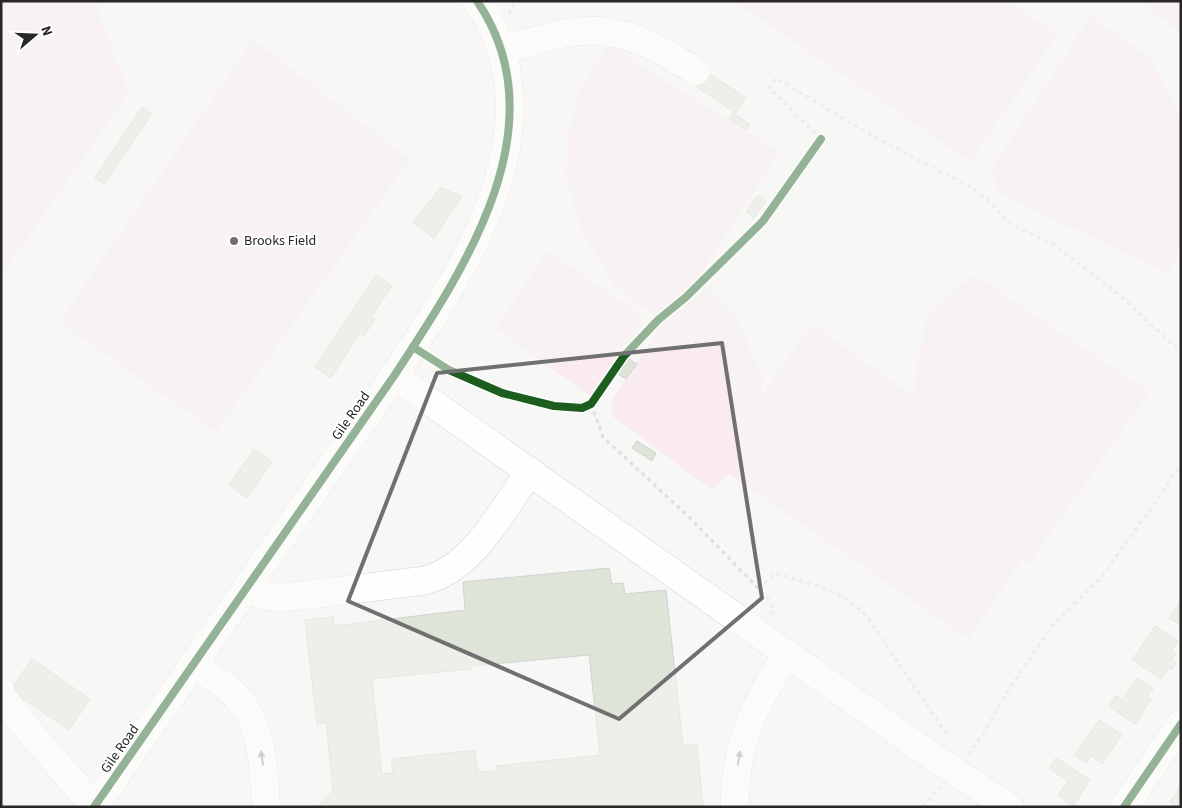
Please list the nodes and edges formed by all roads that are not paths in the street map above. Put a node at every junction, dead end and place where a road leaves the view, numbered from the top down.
1 (477, 1) edge
2 (502, 51) junction
3 (696, 71) dead end
4 (394, 376) junction
5 (530, 471) junction
6 (247, 588) junction
7 (788, 653) junction
8 (194, 666) junction
9 (1, 692) edge
10 (1181, 724) edge
11 (95, 807) edge
12 (266, 807) edge
13 (735, 807) edge
14 (1009, 807) edge
15 (1124, 807) edge

1 - 2 street, Gile Road
2 - 3 street
2 - 4 street, Gile Road
4 - 5 street
4 - 6 street, Gile Road
5 - 6 street
5 - 7 street
6 - 8 street, Gile Road
13 -> 7 street
7 - 14 street
8 - 11 street, Gile Road
12 -> 8 street
9 - 11 street
10 - 15 street

